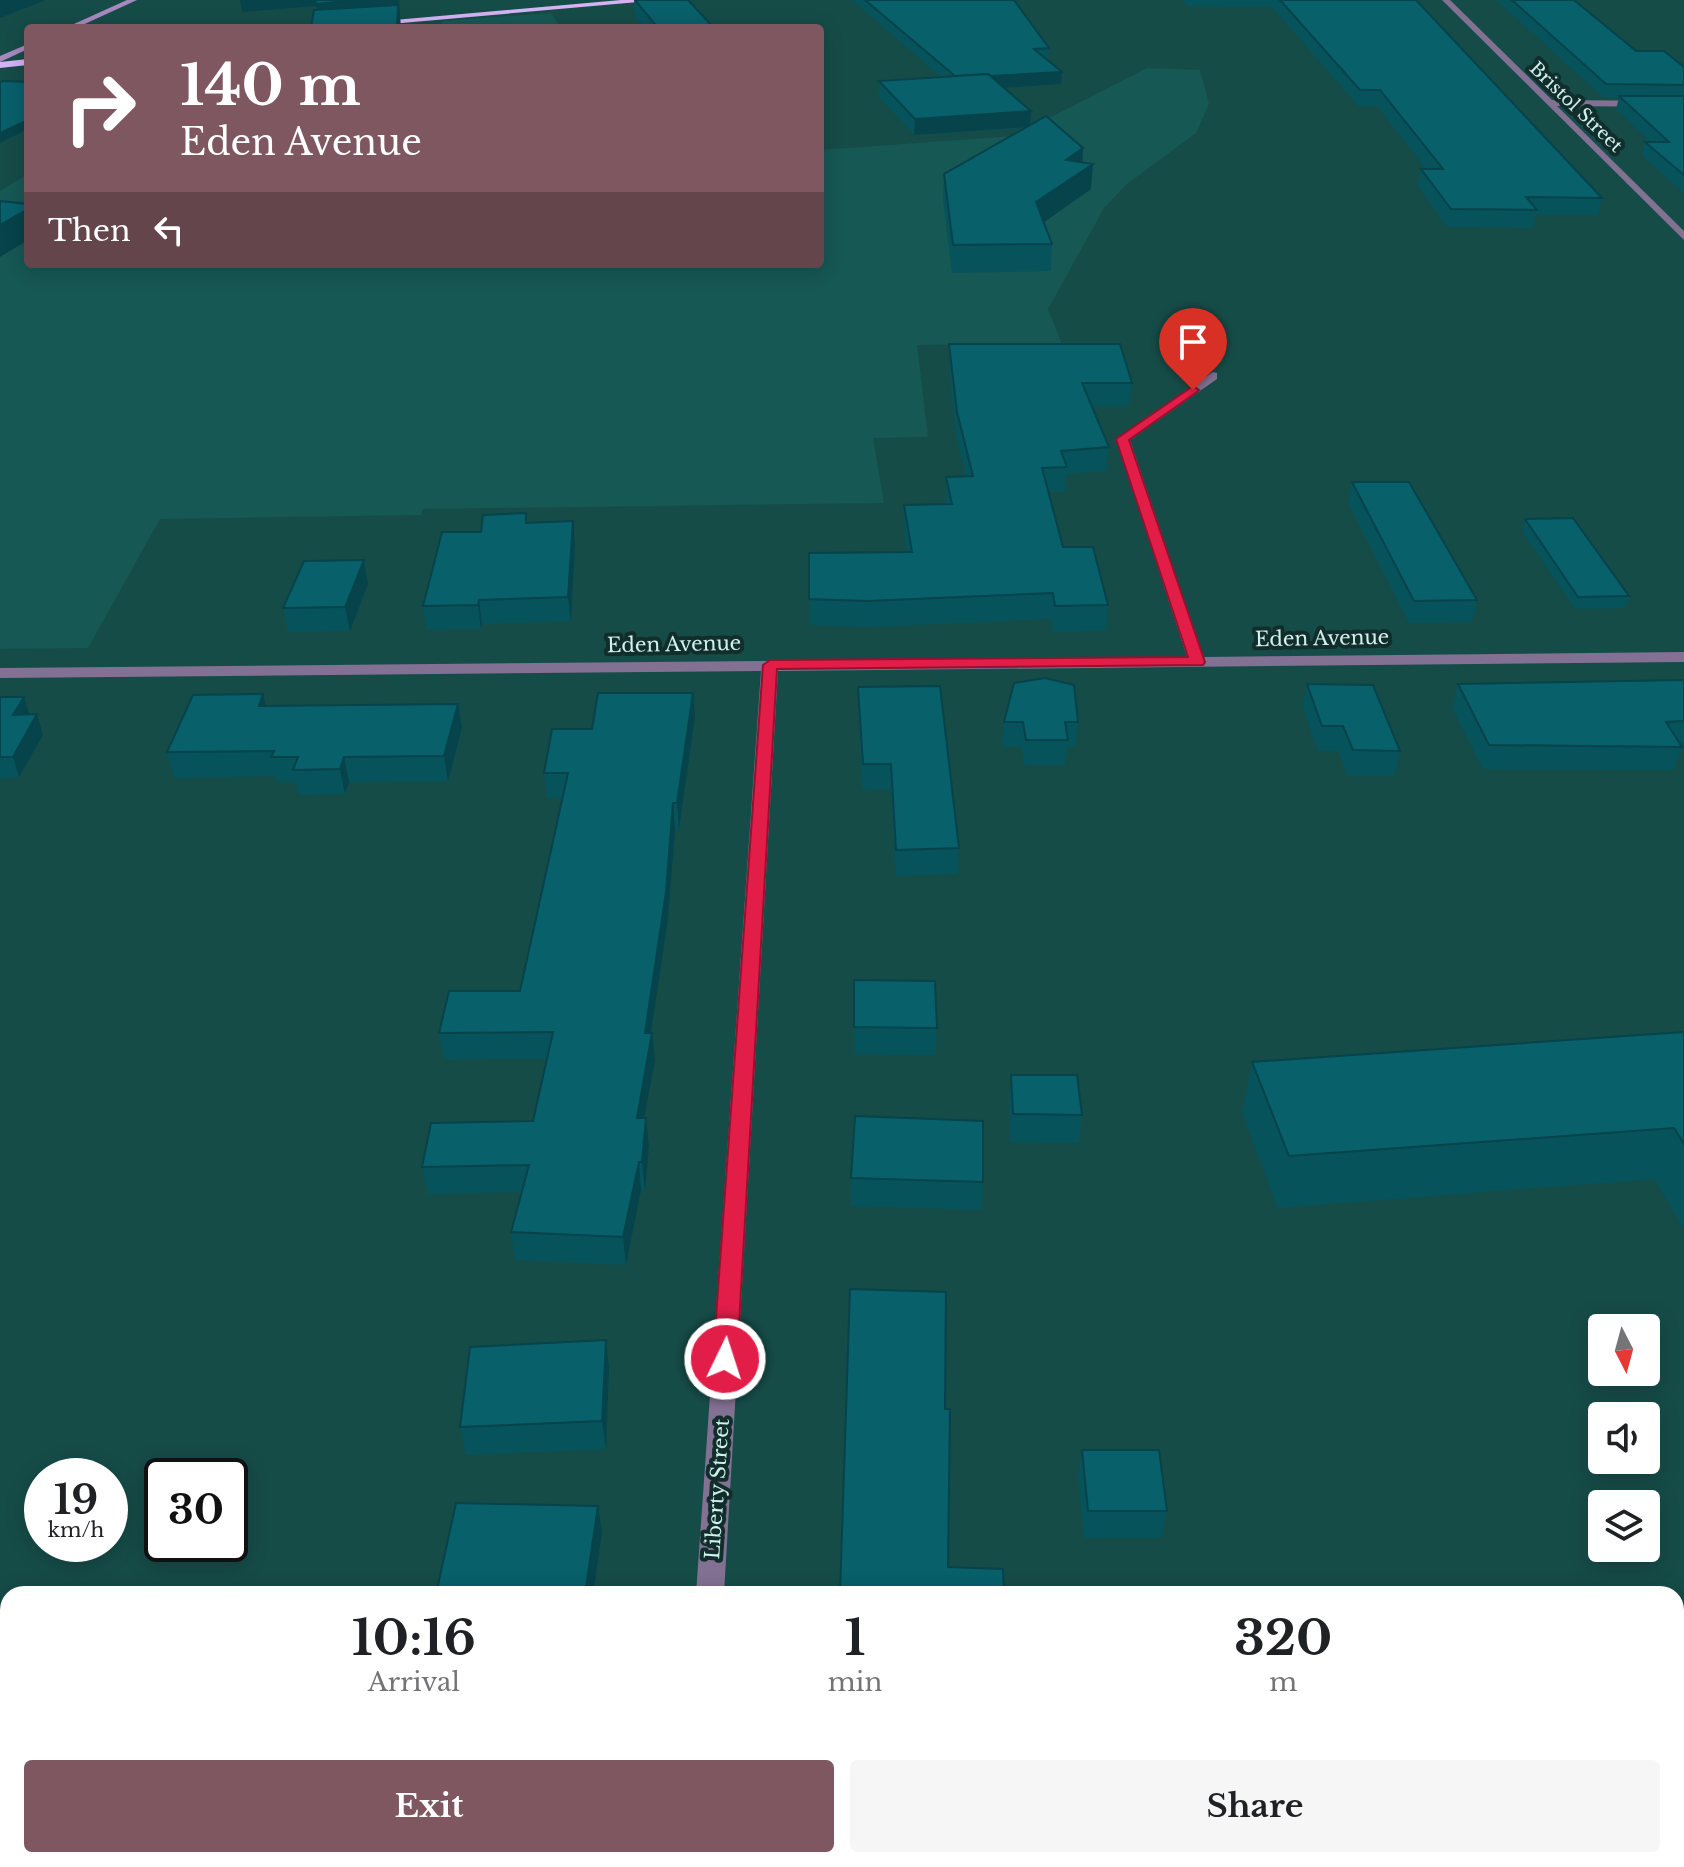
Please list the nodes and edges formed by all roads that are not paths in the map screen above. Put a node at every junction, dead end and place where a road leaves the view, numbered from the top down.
1 (133, 0) edge
2 (656, 0) edge
3 (1446, 0) edge
4 (78, 24) edge
5 (359, 24) edge
6 (24, 48) edge
7 (0, 59) edge
8 (24, 62) edge
9 (0, 65) edge
10 (1550, 103) junction
11 (1684, 104) edge
12 (1684, 237) edge
13 (1213, 376) dead end
14 (1684, 657) edge
15 (1197, 662) junction
16 (770, 665) junction
17 (0, 673) edge
18 (711, 1586) edge

1 - 4 main road
2 - 5 highway
3 - 10 street, Bristol Street
6 - 7 main road
8 - 9 highway
10 - 11 street
10 - 12 street, Bristol Street
13 - 15 street
14 - 15 street, Eden Avenue
15 - 16 street, Eden Avenue
16 - 17 street, Eden Avenue
16 - 18 street, Liberty Street

